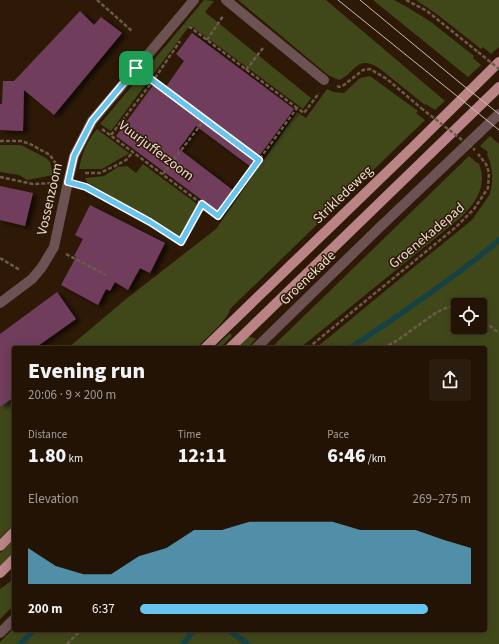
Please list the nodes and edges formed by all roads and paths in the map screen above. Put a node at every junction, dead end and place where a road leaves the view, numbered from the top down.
1 (97, 0) edge
2 (194, 0) edge
3 (406, 0) edge
4 (229, 2) edge
5 (132, 31) dead end
6 (186, 33) dead end
7 (271, 38) junction
8 (181, 39) dead end
9 (207, 40) junction
10 (499, 62) edge
11 (136, 68) junction
12 (499, 69) edge
13 (246, 70) junction
14 (324, 80) junction
15 (153, 81) junction
16 (499, 87) edge
17 (297, 108) junction
18 (499, 114) edge
19 (205, 119) junction
20 (92, 121) junction
21 (111, 135) junction
22 (259, 160) junction
23 (163, 174) junction
24 (0, 177) edge
25 (68, 182) junction
26 (202, 204) junction
27 (54, 247) junction
28 (0, 258) edge
29 (106, 275) dead end
30 (32, 279) junction
31 (0, 302) edge
32 (451, 306) edge
33 (487, 324) edge
34 (499, 333) edge
35 (207, 346) edge
36 (232, 346) edge
37 (258, 346) edge
38 (310, 346) edge
39 (387, 346) edge
40 (12, 534) edge
41 (0, 546) edge
42 (12, 561) edge
43 (0, 573) edge
44 (12, 621) edge
45 (79, 632) edge
46 (0, 633) edge
47 (67, 644) edge

1 - 5 path
2 - 11 street, Vossenzoom
3 - 12 path, bridge
4 - 7 street
4 - 9 path
6 - 9 path
7 - 13 path
7 - 14 street
8 - 15 path
9 - 13 path
10 - 35 main road, Strikledeweg
11 - 15 path
11 - 20 street, Vossenzoom
13 - 17 path
14 - 17 path
14 - 38 path, Groenekadepad, bridge
15 - 19 path
15 - 21 path
16 - 36 main road
17 - 22 path, Vuurjufferzoom
18 - 37 street, Groenekade
19 - 22 path
19 - 23 path
20 - 21 path, Vuurjufferzoom
20 - 25 street, Vossenzoom
21 - 23 path, Vuurjufferzoom
22 - 26 path, Vuurjufferzoom
23 - 26 path, Vuurjufferzoom
24 - 25 path
25 - 26 path
25 - 27 street, Vossenzoom
27 - 29 path
27 - 30 street, Vossenzoom
28 - 30 path
30 - 31 street, Vossenzoom
32 - 39 path
33 - 34 path
40 - 41 main road
42 - 43 main road
44 - 46 street
45 - 47 path

